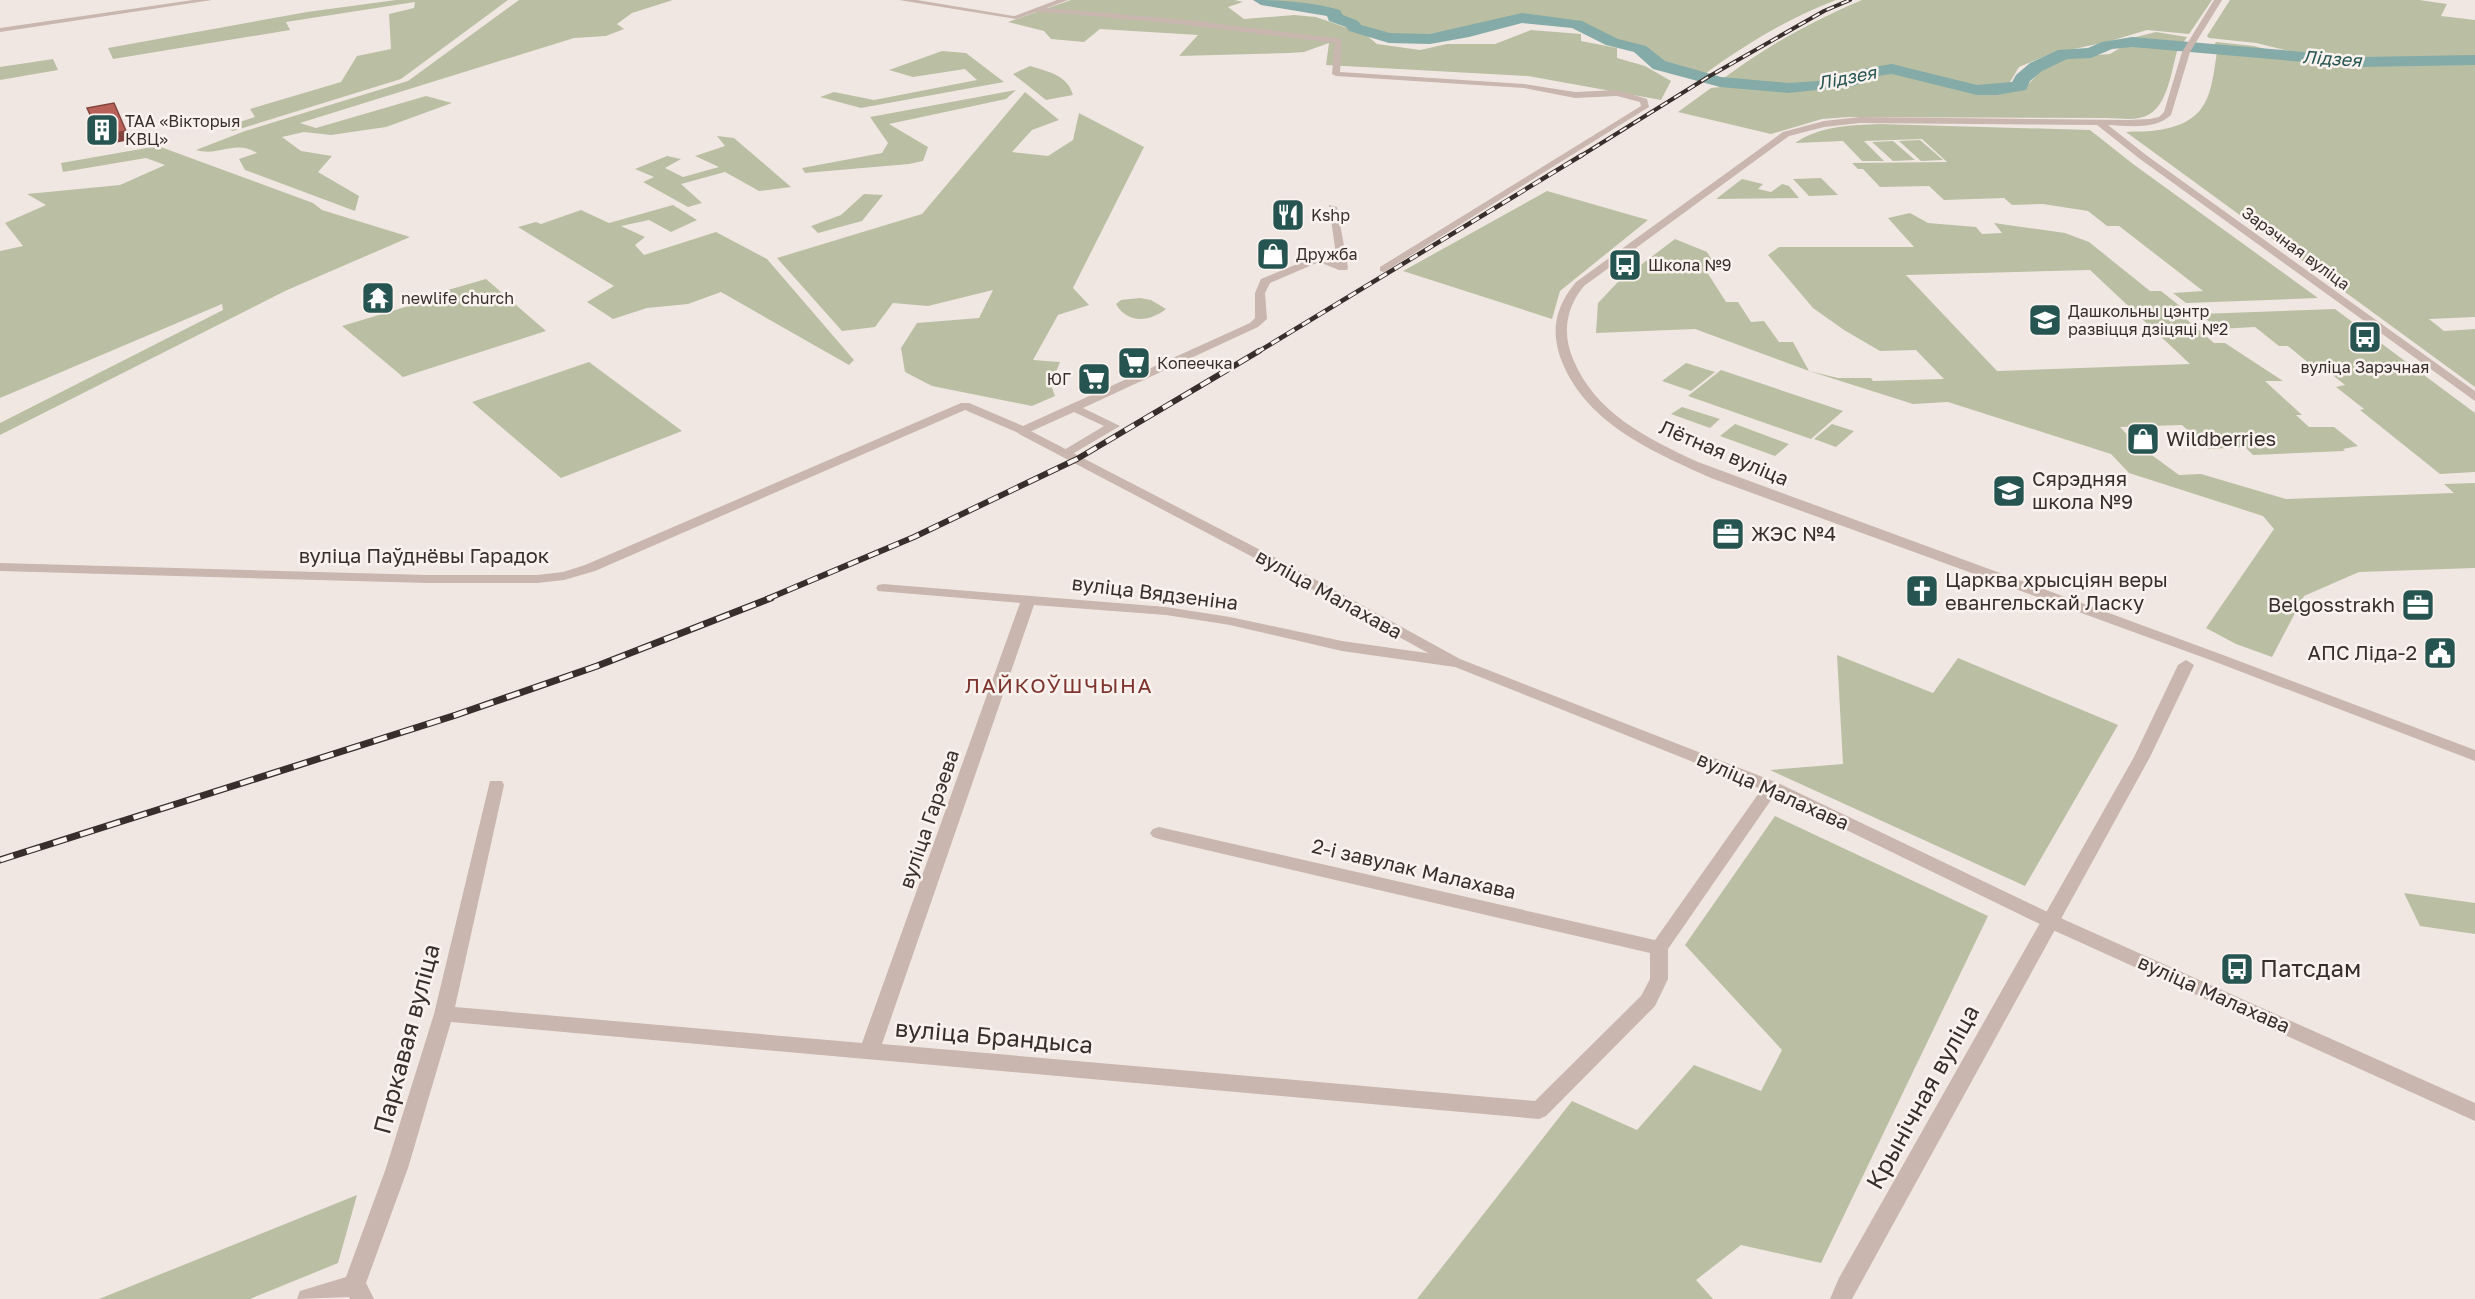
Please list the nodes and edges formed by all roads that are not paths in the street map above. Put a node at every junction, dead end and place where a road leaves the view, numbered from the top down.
1 (208, 0) edge
2 (903, 0) edge
3 (1064, 0) edge
4 (2217, 0) edge
5 (1035, 10) junction
6 (0, 30) edge
7 (2100, 123) junction
8 (1332, 207) dead end
9 (1384, 269) dead end
10 (2475, 396) edge
11 (1074, 408) junction
12 (1023, 431) junction
13 (1071, 456) junction
14 (0, 567) edge
15 (883, 588) dead end
16 (1028, 601) junction
17 (1455, 662) junction
18 (2186, 665) dead end
19 (2475, 756) edge
20 (496, 785) dead end
21 (1772, 787) junction
22 (1159, 833) dead end
23 (2050, 921) junction
24 (1659, 948) junction
25 (444, 1014) junction
26 (869, 1052) junction
27 (2475, 1112) edge
28 (359, 1292) edge
29 (308, 1299) edge
30 (1841, 1299) edge

1 - 6 street
2 - 5 street
3 - 5 street
4 - 7 street, Лётная вуліца
5 - 9 street
7 - 10 street, Зарэчная вуліца
7 - 19 street, Лётная вуліца
8 - 11 street
11 - 12 street
11 - 13 street
12 - 13 street, вуліца Паўднёвы Гарадок
12 - 14 street, вуліца Паўднёвы Гарадок
13 - 17 street, вуліца Малахава
15 - 16 street, вуліца Вядзеніна
16 - 17 street, вуліца Вядзеніна
16 - 26 street, вуліца Гарэева
17 - 21 street, вуліца Малахава
18 - 23 street, Крынічная вуліца
20 - 25 street, Паркавая вуліца
21 - 23 street, вуліца Малахава
21 - 24 street
22 - 24 street, 2-і завулак Малахава
23 - 27 street, вуліца Малахава
23 - 30 street, Крынічная вуліца
24 - 26 street, вуліца Брандыса
25 - 26 street, вуліца Брандыса
25 - 28 street, Паркавая вуліца
28 - 29 street

